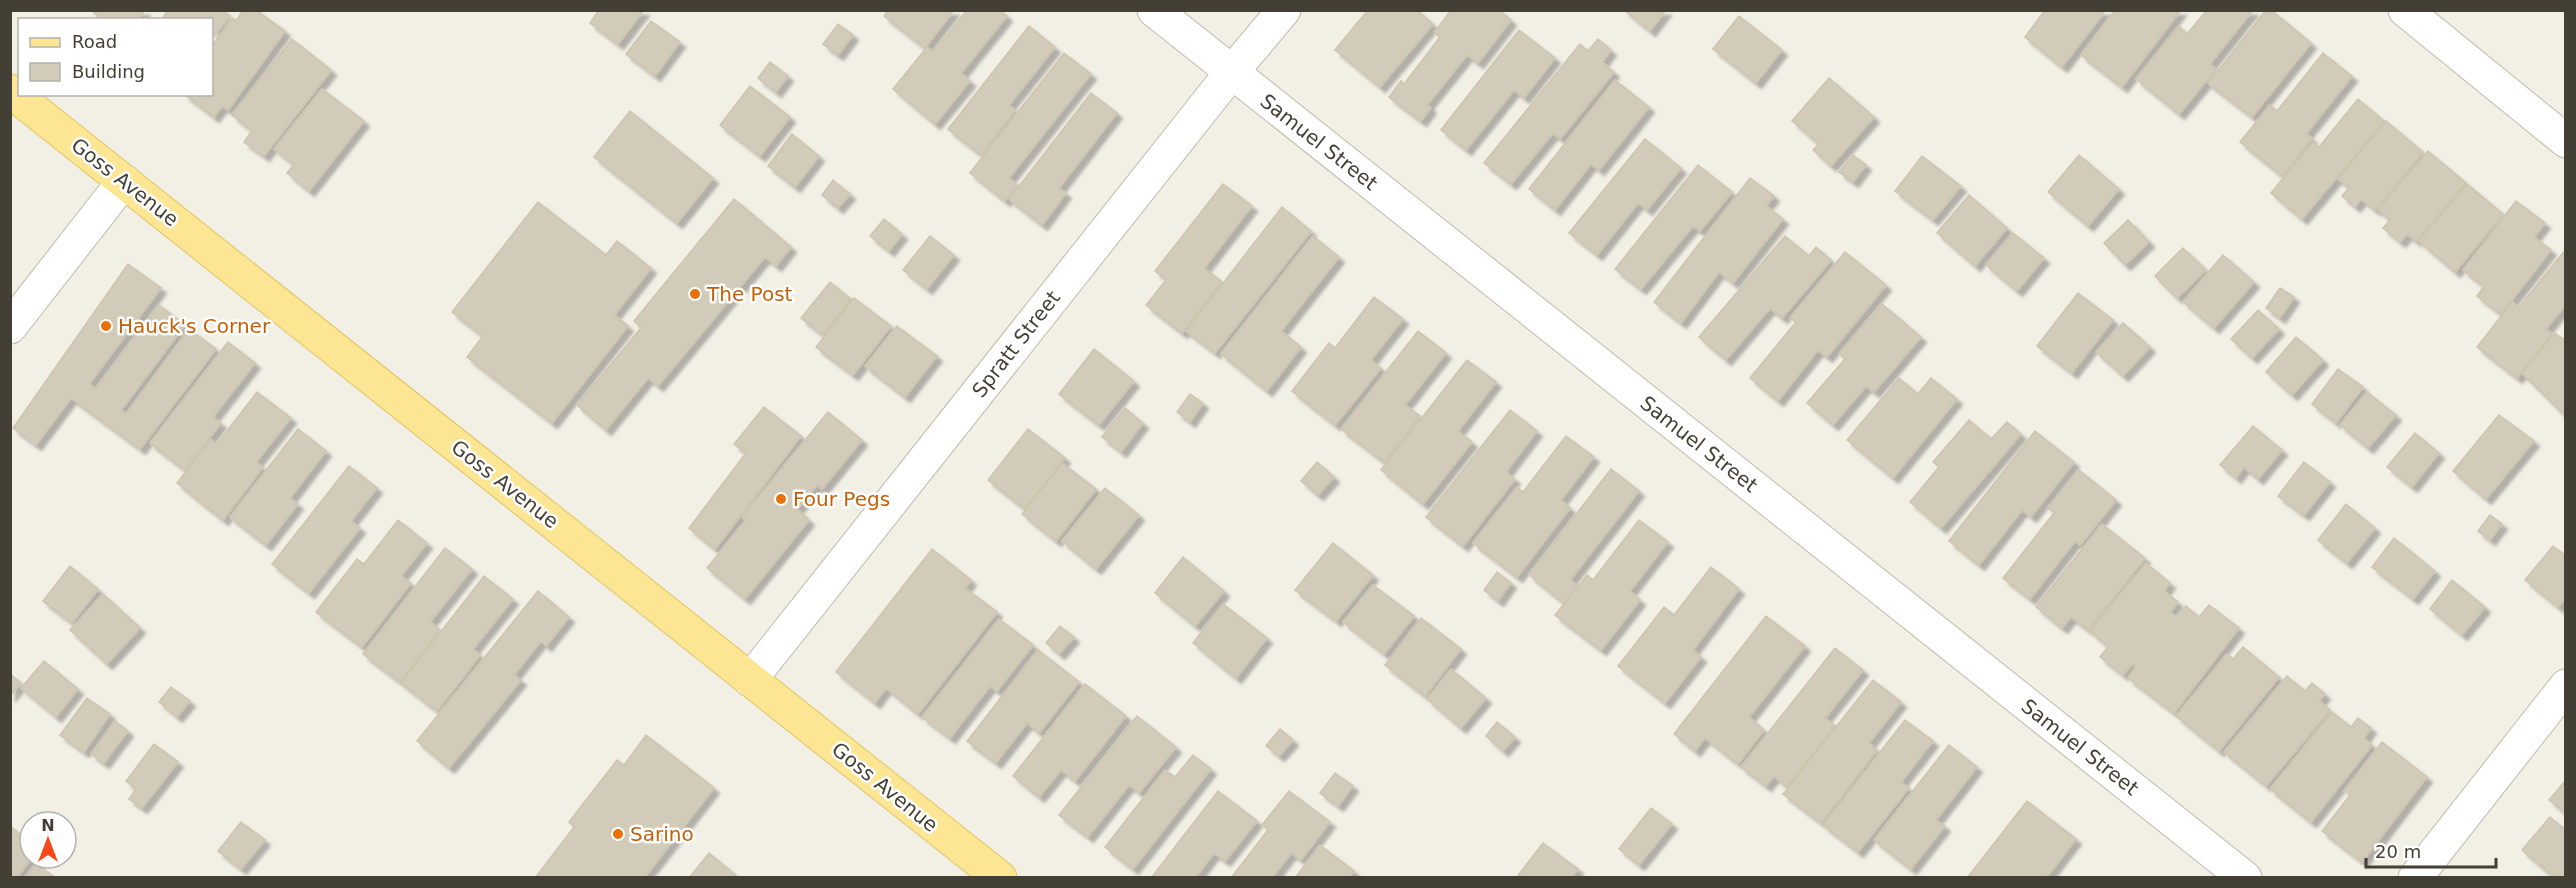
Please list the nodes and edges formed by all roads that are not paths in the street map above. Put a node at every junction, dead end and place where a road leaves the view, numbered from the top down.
1 (1154, 10) edge
2 (1284, 10) edge
3 (2405, 10) edge
4 (1232, 73) junction
5 (10, 91) edge
6 (2565, 141) edge
7 (124, 181) junction
8 (10, 327) edge
9 (750, 680) junction
10 (2565, 686) edge
11 (993, 876) edge
12 (2246, 878) edge
13 (2415, 878) edge

1 - 4 street, Samuel Street
2 - 4 street, Spratt Street
3 - 6 street
4 - 9 street, Spratt Street
4 - 12 street, Samuel Street
5 - 7 main road, Goss Avenue
7 - 8 street
7 - 9 main road, Goss Avenue
9 - 11 main road, Goss Avenue
10 - 13 street

